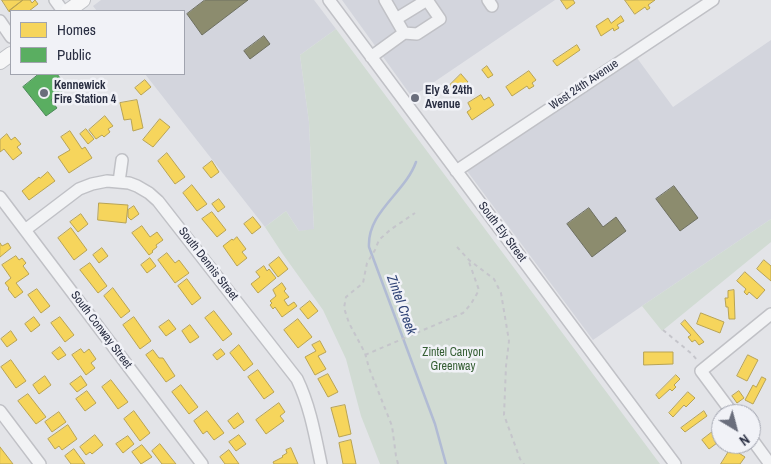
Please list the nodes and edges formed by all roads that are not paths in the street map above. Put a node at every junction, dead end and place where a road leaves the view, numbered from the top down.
1 (83, 0) edge
2 (329, 0) edge
3 (385, 0) edge
4 (427, 0) edge
5 (713, 0) edge
6 (69, 10) edge
7 (396, 19) junction
8 (0, 21) edge
9 (404, 33) junction
10 (10, 36) edge
11 (372, 57) junction
12 (122, 160) dead end
13 (456, 171) junction
14 (119, 182) junction
15 (0, 197) edge
16 (25, 230) junction
17 (771, 314) edge
18 (726, 404) edge
19 (0, 411) edge
20 (761, 452) edge
21 (40, 464) edge
22 (202, 464) edge
23 (321, 464) edge
24 (675, 464) edge
25 (770, 464) edge

1 - 6 main road
2 - 11 street, South Ely Street
3 - 7 street
4 - 7 street
4 - 9 street
5 - 13 street, West 24th Avenue
7 - 9 street
8 - 10 street
9 - 11 street
11 - 13 street, South Ely Street
12 - 14 street
13 - 24 street, South Ely Street
14 - 16 street, South Dennis Street
14 - 23 street, South Dennis Street
15 - 16 street, South Conway Street
16 - 22 street, South Conway Street
17 - 18 street
19 - 21 street
20 - 25 street

